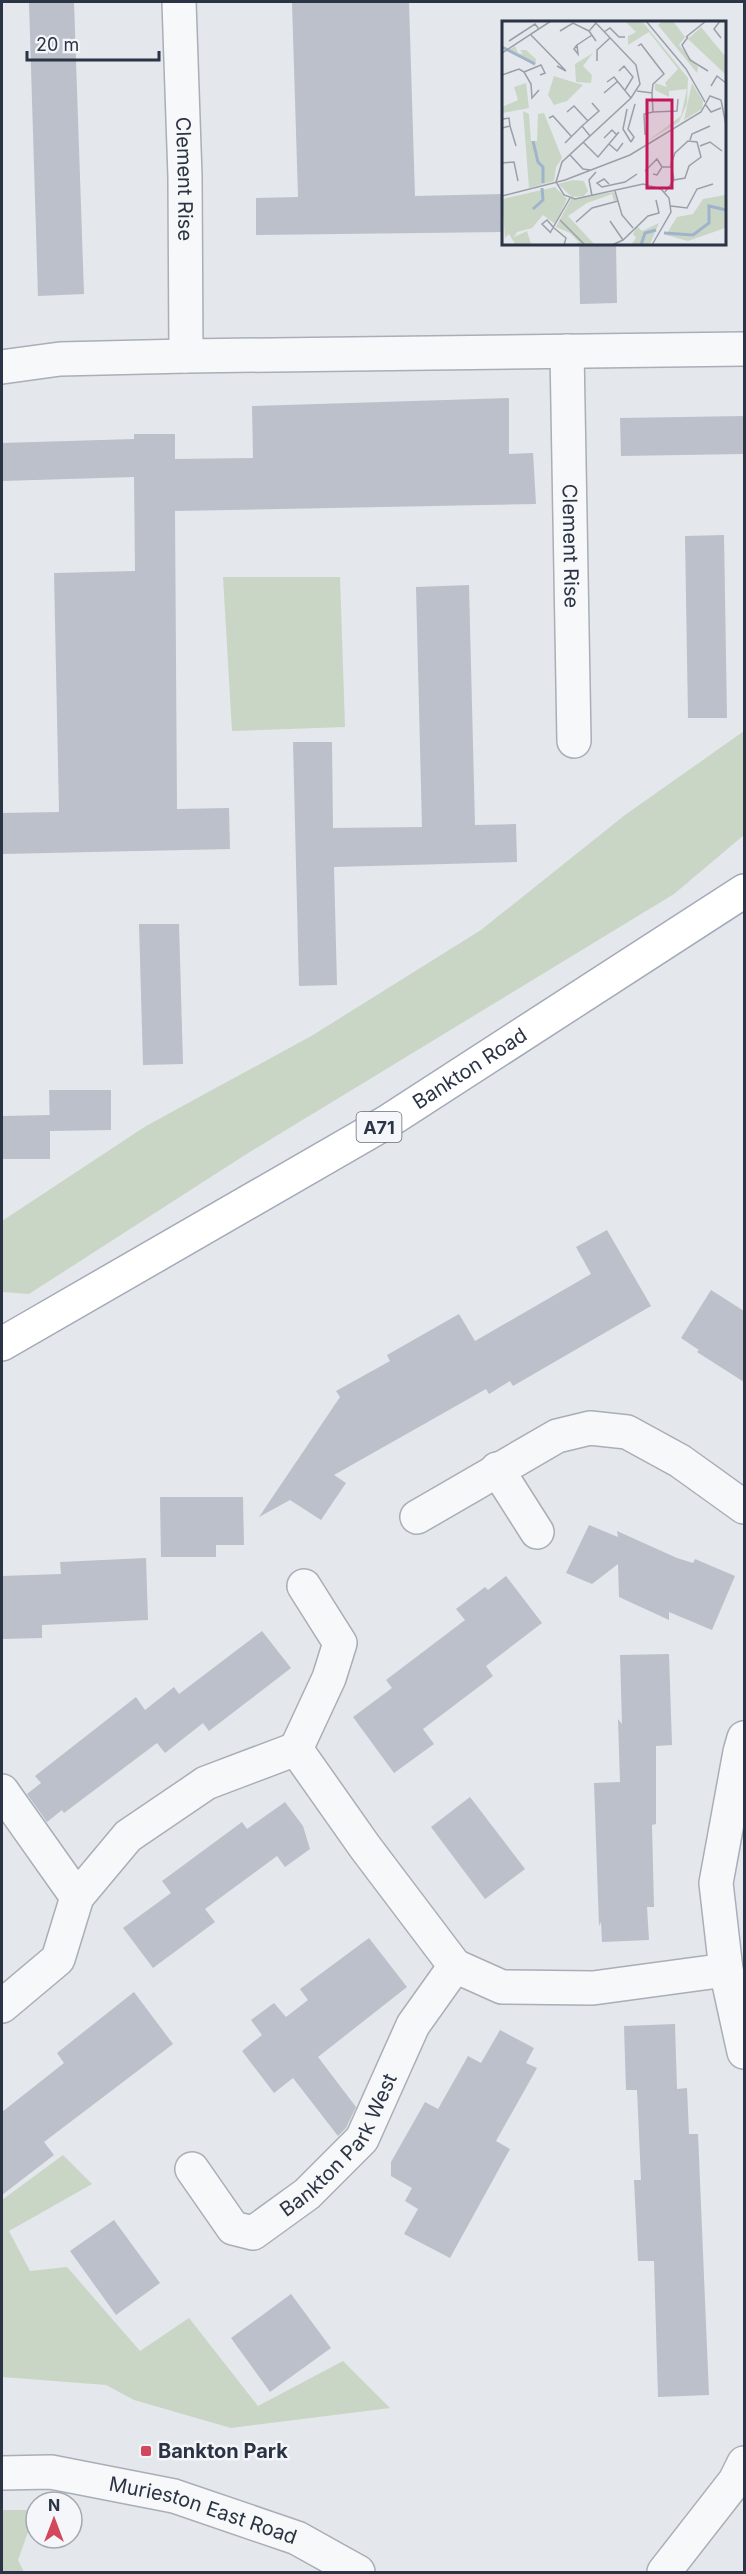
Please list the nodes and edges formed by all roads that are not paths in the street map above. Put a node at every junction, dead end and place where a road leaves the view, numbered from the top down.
1 (179, 2) edge
2 (744, 349) edge
3 (567, 351) junction
4 (186, 356) junction
5 (2, 367) edge
6 (574, 741) dead end
7 (744, 891) edge
8 (2, 1344) edge
9 (497, 1469) junction
10 (744, 1507) edge
11 (417, 1517) dead end
12 (537, 1532) dead end
13 (304, 1586) dead end
14 (744, 1738) edge
15 (296, 1749) junction
16 (2, 1791) edge
17 (76, 1897) junction
18 (455, 1966) junction
19 (726, 1970) junction
20 (2, 2006) edge
21 (744, 2052) edge
22 (192, 2169) dead end
23 (744, 2463) edge
24 (2, 2473) edge
25 (358, 2572) edge
26 (664, 2572) edge

1 - 4 street, Clement Rise
2 - 3 street
3 - 4 street
3 - 6 street, Clement Rise
4 - 5 street
7 - 8 main road, Bankton Road / A71
9 - 10 street
9 - 11 street
9 - 12 street
13 - 15 street
14 - 19 street
15 - 17 street
15 - 18 street
16 - 17 street
17 - 20 street
18 - 19 street
18 - 22 street, Bankton Park West
19 - 21 street
23 - 26 street
24 - 25 street, Murieston East Road

